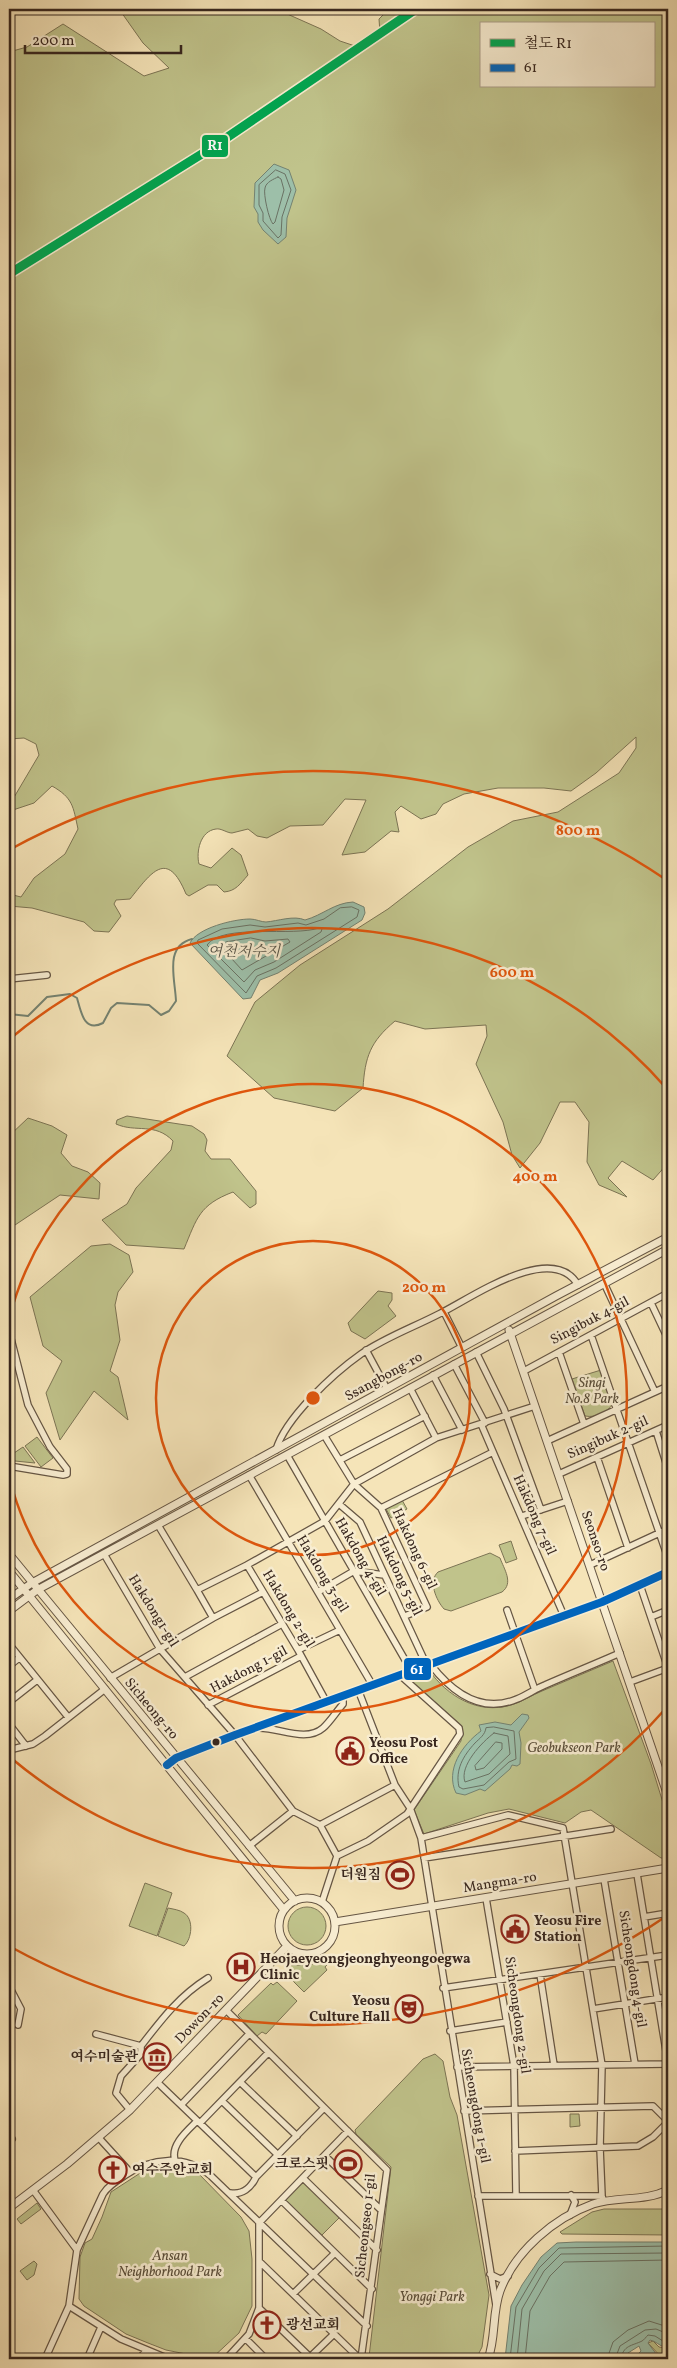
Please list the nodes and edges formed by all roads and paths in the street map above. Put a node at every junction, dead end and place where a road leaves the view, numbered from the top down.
1 (48, 975) dead end
2 (9, 980) edge
3 (668, 1237) edge
4 (668, 1249) edge
5 (604, 1283) junction
6 (578, 1285) junction
7 (668, 1293) edge
8 (651, 1303) junction
9 (444, 1312) junction
10 (621, 1318) junction
11 (507, 1324) junction
12 (9, 1331) edge
13 (511, 1334) junction
14 (591, 1335) junction
15 (668, 1339) edge
16 (462, 1348) junction
17 (366, 1350) junction
18 (476, 1352) junction
19 (559, 1352) junction
20 (454, 1364) junction
21 (524, 1371) junction
22 (434, 1376) junction
23 (668, 1386) edge
24 (410, 1388) junction
25 (387, 1389) junction
26 (655, 1392) junction
27 (535, 1406) junction
28 (617, 1410) junction
29 (425, 1416) junction
30 (506, 1416) junction
31 (483, 1423) junction
32 (584, 1424) junction
33 (668, 1425) edge
34 (462, 1430) junction
35 (656, 1431) junction
36 (324, 1435) junction
37 (436, 1438) junction
38 (548, 1441) junction
39 (629, 1443) junction
40 (276, 1450) junction
41 (493, 1452) junction
42 (287, 1455) junction
43 (597, 1457) junction
44 (340, 1460) junction
45 (9, 1466) edge
46 (668, 1469) edge
47 (559, 1474) junction
48 (250, 1475) junction
49 (354, 1484) junction
50 (568, 1502) junction
51 (339, 1504) junction
52 (381, 1508) junction
53 (541, 1510) junction
54 (522, 1516) junction
55 (325, 1521) junction
56 (158, 1525) junction
57 (668, 1529) edge
58 (660, 1533) junction
59 (287, 1541) junction
60 (628, 1548) junction
61 (9, 1554) edge
62 (104, 1554) junction
63 (668, 1558) edge
64 (247, 1565) junction
65 (590, 1565) junction
66 (9, 1571) edge
67 (354, 1571) junction
68 (668, 1572) edge
69 (384, 1576) junction
70 (32, 1583) junction
71 (640, 1585) junction
72 (23, 1590) junction
73 (37, 1590) junction
74 (197, 1590) junction
75 (263, 1592) junction
76 (318, 1592) junction
77 (29, 1597) junction
78 (9, 1599) edge
79 (602, 1602) junction
80 (506, 1610) dead end
81 (668, 1610) edge
82 (9, 1611) edge
83 (405, 1616) junction
84 (564, 1616) junction
85 (651, 1617) junction
86 (213, 1618) junction
87 (282, 1624) junction
88 (340, 1630) junction
89 (515, 1635) junction
90 (9, 1644) edge
91 (160, 1650) junction
92 (298, 1650) junction
93 (620, 1653) junction
94 (301, 1656) junction
95 (20, 1658) junction
96 (429, 1665) junction
97 (9, 1666) edge
98 (668, 1668) edge
99 (412, 1672) junction
100 (401, 1676) junction
101 (185, 1677) junction
102 (110, 1678) junction
103 (37, 1680) junction
104 (630, 1682) junction
105 (373, 1686) junction
106 (105, 1689) junction
107 (535, 1690) junction
108 (359, 1692) junction
109 (343, 1698) junction
110 (9, 1702) edge
111 (327, 1703) junction
112 (208, 1705) junction
113 (68, 1717) junction
114 (9, 1724) edge
115 (256, 1728) junction
116 (235, 1735) junction
117 (26, 1746) junction
118 (9, 1750) edge
119 (176, 1758) junction
120 (167, 1765) junction
121 (666, 1778) edge
122 (395, 1785) junction
123 (668, 1796) edge
124 (410, 1808) junction
125 (293, 1810) junction
126 (320, 1825) junction
127 (611, 1828) dead end
128 (564, 1836) junction
129 (421, 1838) junction
130 (249, 1846) junction
131 (337, 1856) junction
132 (424, 1858) junction
133 (668, 1868) edge
134 (637, 1874) junction
135 (604, 1879) junction
136 (571, 1884) junction
137 (486, 1898) junction
138 (295, 1901) junction
139 (322, 1902) junction
140 (431, 1906) junction
141 (284, 1910) junction
142 (668, 1914) edge
143 (644, 1917) junction
144 (335, 1922) junction
145 (287, 1946) junction
146 (668, 1955) edge
147 (651, 1958) junction
148 (619, 1963) junction
149 (586, 1967) junction
150 (540, 1974) junction
151 (208, 1978) dead end
152 (500, 1980) junction
153 (9, 1986) edge
154 (443, 1988) junction
155 (668, 1998) edge
156 (658, 2000) junction
157 (626, 2004) junction
158 (593, 2009) junction
159 (226, 2010) junction
160 (507, 2022) junction
161 (18, 2025) dead end
162 (450, 2031) junction
163 (666, 2033) edge
164 (96, 2034) dead end
165 (249, 2034) junction
166 (141, 2046) junction
167 (268, 2053) junction
168 (668, 2063) edge
169 (635, 2064) junction
170 (554, 2065) junction
171 (602, 2065) junction
172 (514, 2066) junction
173 (457, 2067) junction
174 (157, 2082) junction
175 (240, 2082) junction
176 (222, 2101) junction
177 (181, 2105) junction
178 (601, 2106) junction
179 (324, 2108) junction
180 (514, 2108) junction
181 (130, 2110) junction
182 (464, 2111) junction
183 (199, 2122) junction
184 (668, 2122) edge
185 (348, 2132) junction
186 (297, 2136) junction
187 (100, 2138) junction
188 (600, 2148) junction
189 (515, 2151) junction
190 (278, 2155) junction
191 (325, 2156) junction
192 (176, 2160) junction
193 (130, 2172) junction
194 (256, 2177) junction
195 (304, 2178) junction
196 (33, 2190) junction
197 (668, 2190) edge
198 (230, 2193) junction
199 (516, 2195) junction
200 (571, 2195) junction
201 (478, 2196) junction
202 (603, 2199) junction
203 (282, 2200) junction
204 (9, 2208) edge
205 (381, 2210) junction
206 (570, 2215) junction
207 (259, 2224) junction
208 (77, 2250) junction
209 (376, 2250) junction
210 (335, 2254) junction
211 (261, 2263) junction
212 (490, 2273) junction
213 (314, 2275) junction
214 (508, 2276) junction
215 (372, 2289) junction
216 (293, 2294) junction
217 (69, 2306) junction
218 (259, 2308) junction
219 (496, 2309) junction
220 (367, 2326) junction
221 (101, 2327) junction
222 (334, 2334) junction
223 (246, 2339) junction
224 (146, 2351) junction
225 (309, 2358) edge
226 (45, 2359) edge
227 (89, 2359) edge
228 (138, 2359) edge
229 (169, 2359) edge
230 (226, 2359) edge
231 (266, 2359) edge
232 (360, 2359) edge
233 (488, 2359) edge

1 - 2 street
3 - 6 street, Ssangbong-ro
4 - 5 street, Ssangbong-ro
5 - 10 street
5 - 13 street, Ssangbong-ro
6 - 9 street
6 - 11 street, Ssangbong-ro
7 - 8 street, Singibuk 4-gil
8 - 10 street, Singibuk 4-gil
8 - 15 street
9 - 16 street
9 - 17 street
10 - 14 street, Singibuk 4-gil
10 - 26 street
11 - 13 street, Seonso-ro
11 - 16 street, Ssangbong-ro
12 - 45 street
13 - 18 street, Ssangbong-ro
13 - 21 street, Seonso-ro
14 - 19 street, Singibuk 4-gil
14 - 28 street
16 - 25 street, Ssangbong-ro
17 - 25 street
17 - 40 street
18 - 20 street, Ssangbong-ro
18 - 30 street
19 - 21 street, Singibuk 4-gil
19 - 32 street
20 - 22 street, Ssangbong-ro
20 - 31 street, Hakdong 7-gil
21 - 27 street, Seonso-ro
22 - 24 street, Ssangbong-ro
22 - 34 street
23 - 26 street
24 - 29 street
24 - 36 street, Ssangbong-ro
25 - 40 street, Ssangbong-ro
26 - 28 street
27 - 30 street
27 - 38 street, Seonso-ro
28 - 32 street
28 - 39 street
29 - 37 street
29 - 44 street
30 - 31 street
30 - 53 street
31 - 34 street
31 - 41 street, Hakdong 7-gil
32 - 38 street
33 - 35 street, Singibuk 2-gil
34 - 37 street
35 - 39 street, Singibuk 2-gil
35 - 46 street
36 - 42 street, Ssangbong-ro
36 - 44 street, Hakdong 6-gil
37 - 49 street
38 - 47 street, Seonso-ro
39 - 43 street, Singibuk 2-gil
39 - 58 street
40 - 70 street, Ssangbong-ro
41 - 52 street, Hakdong 6-gil
41 - 54 street, Hakdong 7-gil
42 - 48 street, Ssangbong-ro
42 - 55 street, Hakdong 4-gil
43 - 47 street, Singibuk 2-gil
43 - 60 street
44 - 49 street, Hakdong 6-gil
47 - 50 street, Seonso-ro
48 - 56 street, Ssangbong-ro
48 - 59 street, Hakdong 3-gil
49 - 51 street
49 - 52 street, Hakdong 6-gil
50 - 53 street
50 - 65 street, Seonso-ro
51 - 55 street
51 - 69 street, Hakdong 5-gil
52 - 83 street, Hakdong 6-gil
53 - 54 street
54 - 84 street, Hakdong 7-gil
55 - 59 street
55 - 67 street, Hakdong 4-gil
56 - 62 street, Ssangbong-ro
56 - 74 street
57 - 58 street
58 - 60 street
58 - 63 street
59 - 64 street
59 - 76 street, Hakdong 3-gil
60 - 65 street
61 - 70 street, Sicheong-ro
62 - 73 street, Ssangbong-ro
62 - 91 street, Hakdong1-gil
64 - 74 street, Hakdong 2-gil
64 - 75 street, Hakdong 2-gil
65 - 79 street, Seonso-ro
66 - 72 street, Sicheong-ro
67 - 69 street
67 - 76 street
67 - 99 street, Hakdong 4-gil
68 - 71 street
69 - 83 street, Hakdong 5-gil
70 - 72 street, Ssangbong-ro
70 - 73 street, Sicheong-ro
71 - 79 street
71 - 85 street
72 - 77 street, Sicheong-ro
72 - 78 street, Ssangbong-ro
73 - 77 street, Ssangbong-ro
73 - 102 street, Sicheong-ro
74 - 86 street
75 - 86 street
75 - 87 street, Hakdong 2-gil
76 - 88 street, Hakdong 3-gil
77 - 82 street, Ssangbong-ro
77 - 106 street, Sicheong-ro
79 - 84 street
79 - 93 street, Seonso-ro
80 - 89 street
81 - 85 street
83 - 96 street, Hakdong 5-gil
84 - 89 street
85 - 98 street
86 - 91 street
87 - 92 street, Hakdong 2-gil
87 - 101 street
88 - 92 street
88 - 105 street, Hakdong 3-gil
89 - 96 street
89 - 107 street
90 - 95 street
91 - 101 street, Hakdong1-gil
91 - 102 street
92 - 94 street, Hakdong 2-gil
93 - 104 street, Seonso-ro
93 - 107 street, Hakdong 5-gil
94 - 111 street, Hakdong 2-gil
94 - 112 street, Hakdong 1-gil
95 - 97 street
95 - 103 street
96 - 99 street
96 - 107 street, Hakdong 5-gil
98 - 104 street
99 - 100 street
100 - 105 street
100 - 124 street
101 - 112 street, Hakdong1-gil
102 - 119 street, Sicheong-ro
103 - 110 street
103 - 113 street
104 - 121 street, Seonso-ro
105 - 108 street
106 - 113 street
106 - 120 street, Sicheong-ro
108 - 109 street
108 - 122 street, Sicheongdong 1-gil
109 - 111 street
109 - 115 street
111 - 115 street
112 - 116 street, Hakdong1-gil
113 - 117 street
114 - 117 street
115 - 116 street
116 - 119 street
116 - 125 street, Hakdong1-gil
117 - 118 street
119 - 120 street
119 - 130 street, Sicheong-ro
120 - 141 street, Sicheong-ro
121 - 123 street, Seonso-ro
122 - 124 street, Sicheongdong 1-gil
122 - 126 street
124 - 129 street, Sicheongdong 1-gil
124 - 131 street
125 - 126 street
125 - 130 street
126 - 131 street
127 - 128 street
128 - 129 street
128 - 132 street
128 - 136 street
129 - 132 street, Sicheongdong 1-gil
130 - 138 street, Sicheong-ro
131 - 139 street
132 - 140 street, Sicheongdong 1-gil
133 - 134 street, Mangma-ro
134 - 135 street, Mangma-ro
134 - 143 street
135 - 136 street, Mangma-ro
135 - 148 street, Sicheongdong 4-gil
136 - 137 street, Mangma-ro
136 - 149 street
137 - 140 street, Mangma-ro
137 - 152 street, Sicheongdong 2-gil
138 - 139 street
138 - 141 street
139 - 144 street
140 - 144 street, Mangma-ro
140 - 154 street, Sicheongdong 1-gil
141 - 145 street
142 - 143 street
143 - 147 street
144 - 145 street
145 - 159 street, Dowon-ro
146 - 147 street
147 - 148 street
147 - 156 street
148 - 149 street
148 - 157 street, Sicheongdong 4-gil
149 - 150 street
149 - 158 street
150 - 152 street
150 - 170 street
151 - 166 street, Dowon-ro
152 - 154 street
152 - 160 street, Sicheongdong 2-gil
153 - 161 street
154 - 162 street, Sicheongdong 1-gil
155 - 156 street
156 - 157 street
156 - 163 street
157 - 158 street
157 - 169 street, Sicheongdong 4-gil
158 - 171 street
159 - 165 street, Sicheongseo 1-gil
159 - 174 street, Dowon-ro
160 - 162 street
160 - 172 street, Sicheongdong 2-gil
162 - 173 street, Sicheongdong 1-gil
163 - 168 street
164 - 166 street
165 - 167 street, Sicheongseo 1-gil
165 - 177 street
166 - 181 street, Dowon-ro
167 - 175 street
167 - 179 street, Sicheongseo 1-gil
168 - 169 street
169 - 171 street
170 - 171 street
170 - 172 street
171 - 178 street
172 - 173 street
172 - 180 street, Sicheongdong 2-gil
173 - 182 street, Sicheongdong 1-gil
174 - 177 street
174 - 181 street, Dowon-ro
175 - 176 street
175 - 186 street
176 - 183 street
176 - 190 street
177 - 183 street
178 - 180 street
178 - 184 street
178 - 188 street
179 - 185 street, Sicheongseo 1-gil
179 - 186 street
180 - 182 street
180 - 189 street, Sicheongdong 2-gil
181 - 187 street, Dowon-ro
182 - 201 street, Sicheongdong 1-gil
183 - 192 street
183 - 194 street
184 - 188 street
185 - 191 street
185 - 205 street, Sicheongseo 1-gil
186 - 190 street
187 - 193 street
187 - 196 street, Dowon-ro
188 - 189 street
188 - 202 street
189 - 199 street, Sicheongdong 2-gil
190 - 194 street
191 - 195 street
191 - 205 street
192 - 193 street
192 - 198 street
193 - 208 street
194 - 198 street
195 - 203 street
195 - 209 street
196 - 204 street, Dowon-ro
196 - 208 street
197 - 202 street
198 - 207 street
199 - 200 street
199 - 201 street
200 - 202 street
200 - 206 street
201 - 212 street, Sicheongdong 1-gil
202 - 206 street
203 - 207 street
203 - 210 street
205 - 209 street, Sicheongseo 1-gil
206 - 214 street
207 - 211 street
207 - 213 street
208 - 217 street
209 - 215 street, Sicheongseo 1-gil
210 - 213 street
210 - 215 street
211 - 216 street
211 - 218 street
212 - 214 street
212 - 219 street, Sicheongdong 1-gil
213 - 216 street
213 - 220 street
214 - 219 street
215 - 220 street, Sicheongseo 1-gil
216 - 222 street
217 - 221 street
217 - 226 street
218 - 223 street
218 - 225 street
219 - 233 street
220 - 232 street, Sicheongseo 1-gil
221 - 224 street
221 - 227 street
222 - 225 street
222 - 232 street
223 - 230 street
223 - 231 street
224 - 228 street
224 - 229 street

